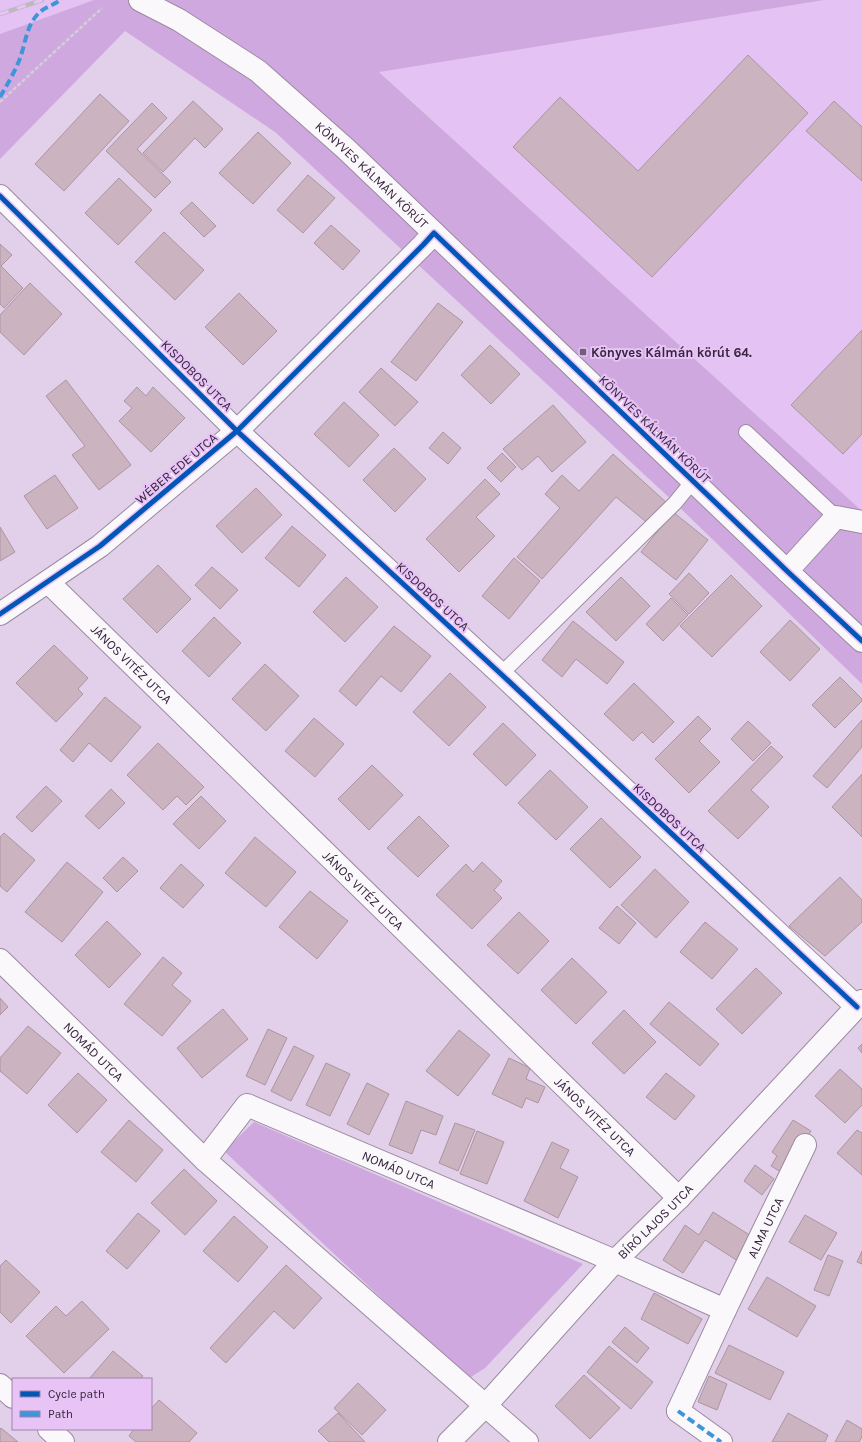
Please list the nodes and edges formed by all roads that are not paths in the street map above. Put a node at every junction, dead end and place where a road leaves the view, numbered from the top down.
1 (140, 0) edge
2 (0, 196) edge
3 (434, 233) junction
4 (237, 431) junction
5 (746, 432) dead end
6 (694, 481) junction
7 (836, 517) junction
8 (862, 522) edge
9 (787, 571) junction
10 (48, 582) junction
11 (0, 614) edge
12 (862, 641) edge
13 (501, 674) junction
14 (0, 960) edge
15 (859, 1004) edge
16 (805, 1144) dead end
17 (205, 1160) junction
18 (678, 1198) junction
19 (615, 1261) junction
20 (725, 1310) junction
21 (0, 1385) edge
22 (12, 1396) edge
23 (486, 1405) junction
24 (50, 1430) edge
25 (63, 1442) edge
26 (450, 1442) edge
27 (527, 1442) edge
28 (721, 1442) edge

1 - 3 street, KÖNYVES KÁLMÁN KÖRÚT
2 - 4 street, KISDOBOS UTCA
3 - 4 street, WÉBER EDE UTCA
3 - 6 street, KÖNYVES KÁLMÁN KÖRÚT
4 - 10 street, WÉBER EDE UTCA
4 - 13 street, KISDOBOS UTCA
5 - 7 lane
6 - 9 street, KÖNYVES KÁLMÁN KÖRÚT
6 - 13 lane
7 - 8 street
7 - 9 street
9 - 12 street, KÖNYVES KÁLMÁN KÖRÚT
10 - 11 street, WÉBER EDE UTCA
10 - 18 street, JÁNOS VITÉZ UTCA
13 - 15 street, KISDOBOS UTCA
14 - 17 street, NOMÁD UTCA
15 - 18 street, BÍRÓ LAJOS UTCA
16 - 20 street, ALMA UTCA
17 - 19 street, NOMÁD UTCA
17 - 23 street, NOMÁD UTCA
18 - 19 street, BÍRÓ LAJOS UTCA
19 - 20 street
19 - 23 street, BÍRÓ LAJOS UTCA
20 - 28 street, ALMA UTCA
21 - 22 street
23 - 26 street, BÍRÓ LAJOS UTCA
23 - 27 street, NOMÁD UTCA
24 - 25 street

